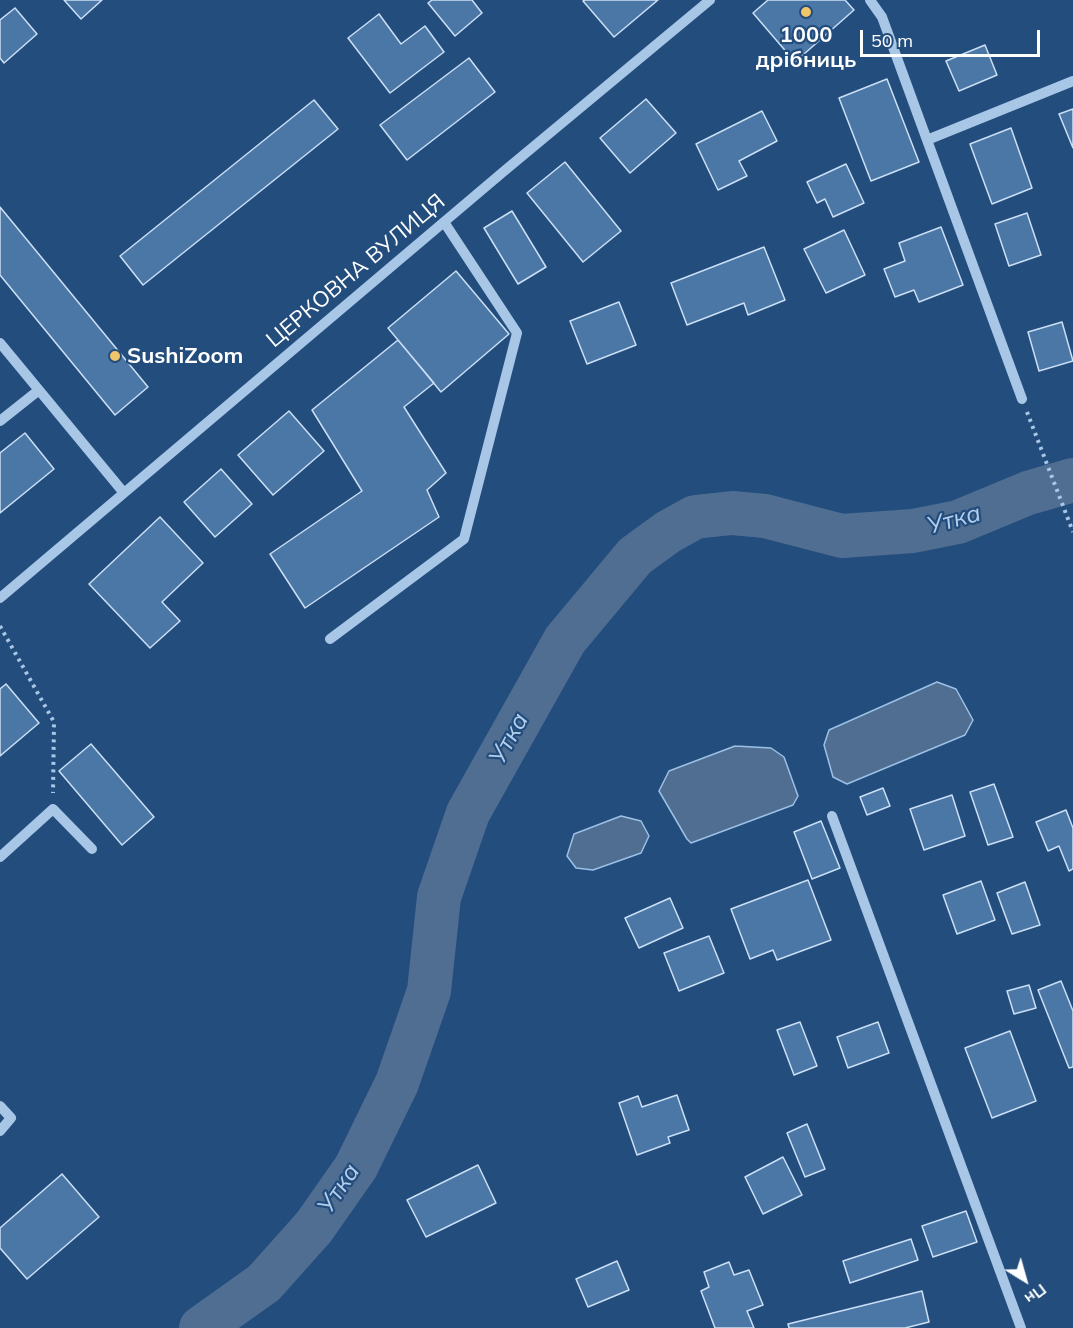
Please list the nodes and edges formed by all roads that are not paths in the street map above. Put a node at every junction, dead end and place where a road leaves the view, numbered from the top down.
1 (710, 0) edge
2 (870, 0) edge
3 (1073, 81) edge
4 (927, 140) junction
5 (444, 222) junction
6 (0, 343) edge
7 (39, 390) junction
8 (1022, 399) road end
9 (0, 421) edge
10 (124, 493) junction
11 (0, 598) edge
12 (330, 639) dead end
13 (832, 816) dead end
14 (92, 849) dead end
15 (0, 857) edge
16 (0, 1106) edge
17 (0, 1131) edge
18 (1021, 1328) edge

1 - 5 street, ЦЕРКОВНА ВУЛИЦЯ
2 - 4 street
3 - 4 street
4 - 8 street
5 - 10 street, ЦЕРКОВНА ВУЛИЦЯ
5 - 12 street
6 - 7 street
7 - 9 street
7 - 10 street
10 - 11 street, ЦЕРКОВНА ВУЛИЦЯ
13 - 18 street
14 - 15 street
16 - 17 street

